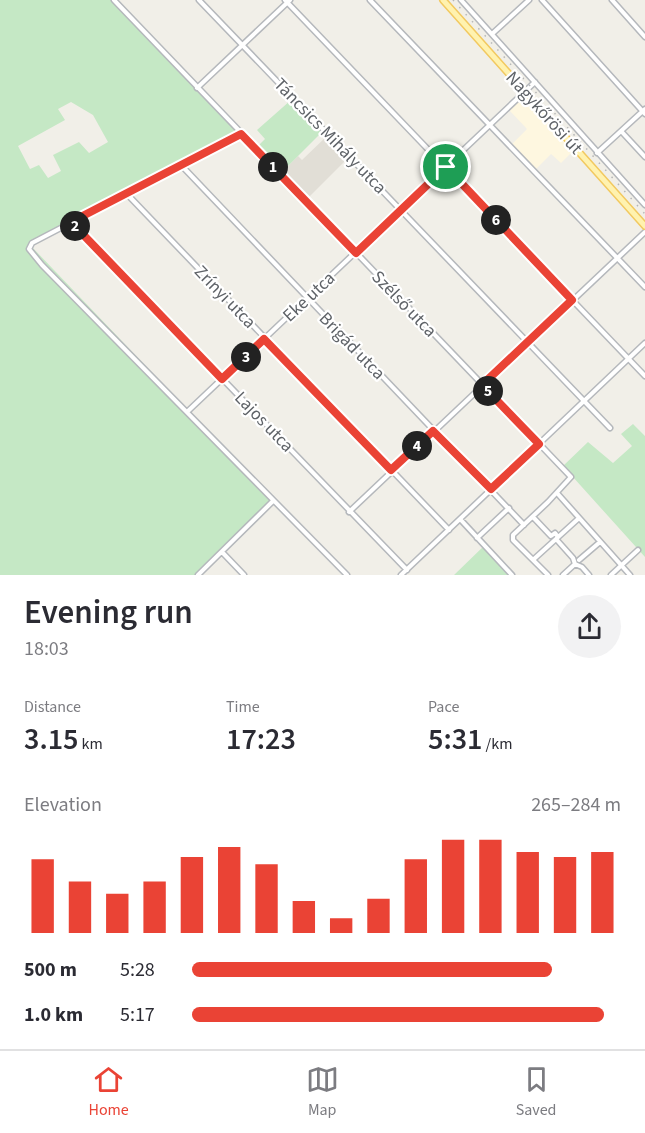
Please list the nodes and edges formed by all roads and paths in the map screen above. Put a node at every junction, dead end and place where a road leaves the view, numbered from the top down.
1 (114, 0) edge
2 (199, 0) edge
3 (370, 0) edge
4 (442, 0) edge
5 (461, 0) edge
6 (529, 0) edge
7 (542, 0) edge
8 (612, 0) edge
9 (288, 1) edge
10 (492, 34) junction
11 (645, 37) edge
12 (243, 45) junction
13 (535, 82) junction
14 (197, 88) junction
15 (525, 91) junction
16 (644, 111) edge
17 (489, 124) junction
18 (621, 131) junction
19 (241, 134) junction
20 (597, 153) junction
21 (645, 157) edge
22 (181, 165) junction
23 (446, 167) junction
24 (126, 193) junction
25 (645, 205) edge
26 (400, 210) junction
27 (71, 222) junction
28 (645, 226) edge
29 (645, 232) edge
30 (356, 253) junction
31 (617, 258) junction
32 (645, 287) edge
33 (307, 298) junction
34 (572, 300) junction
35 (264, 339) junction
36 (528, 342) junction
37 (645, 343) edge
38 (629, 359) junction
39 (645, 376) edge
40 (222, 379) junction
41 (482, 385) junction
42 (583, 401) junction
43 (188, 412) junction
44 (610, 428) dead end
45 (433, 431) junction
46 (539, 444) junction
47 (391, 470) junction
48 (491, 489) junction
49 (557, 493) junction
50 (273, 501) junction
51 (509, 508) junction
52 (349, 512) junction
53 (533, 517) junction
54 (460, 519) junction
55 (578, 519) junction
56 (525, 525) junction
57 (449, 530) junction
58 (477, 538) junction
59 (557, 538) junction
60 (600, 542) junction
61 (638, 550) dead end
62 (222, 552) junction
63 (573, 558) junction
64 (534, 559) junction
65 (579, 560) junction
66 (575, 564) junction
67 (621, 566) junction
68 (582, 567) junction
69 (407, 570) junction
70 (198, 575) edge
71 (244, 575) edge
72 (347, 575) edge
73 (402, 575) edge
74 (512, 575) edge
75 (548, 575) edge
76 (563, 575) edge
77 (589, 575) edge
78 (611, 575) edge
79 (630, 575) edge

1 - 14 street, Szélső utca
2 - 12 street, Táncsics Mihály utca
3 - 17 street
4 - 15 main road, Nagykőrösi út
5 - 10 street
6 - 10 street
7 - 16 street
8 - 11 street
9 - 12 street
9 - 23 street
10 - 13 street
12 - 14 street
12 - 26 street, Táncsics Mihály utca
13 - 15 street, Eke utca
13 - 20 street
14 - 19 street, Szélső utca
15 - 17 street, Eke utca
15 - 28 main road, Nagykőrösi út
16 - 18 street
17 - 23 street, Eke utca
17 - 31 street
18 - 20 street
18 - 21 street
19 - 22 street
19 - 30 street, Szélső utca
20 - 25 street
22 - 24 street
22 - 33 street, Brigád utca
23 - 26 street, Eke utca
23 - 34 street
24 - 27 street
24 - 35 street, Zrínyi utca
26 - 30 street, Eke utca
26 - 36 street, Táncsics Mihály utca
27 - 40 street, Lajos utca
27 - 43 street
29 - 31 street
30 - 33 street, Eke utca
30 - 41 street, Szélső utca
31 - 32 street
31 - 34 street
33 - 35 street, Eke utca
33 - 45 street, Brigád utca
34 - 36 street
34 - 38 street
35 - 40 street, Eke utca
35 - 47 street, Zrínyi utca
36 - 41 street
36 - 42 street, Táncsics Mihály utca
37 - 38 street
38 - 39 street
38 - 42 street
40 - 43 street, Eke utca
40 - 52 street, Lajos utca
41 - 45 street
41 - 46 street, Szélső utca
42 - 44 street, Táncsics Mihály utca
42 - 46 street
43 - 50 street
45 - 47 street
45 - 48 street, Brigád utca
46 - 48 street
46 - 49 street, Szélső utca
47 - 52 street
47 - 57 street, Zrínyi utca
48 - 51 street, Brigád utca
48 - 54 street
49 - 53 street
49 - 55 street
50 - 62 street
50 - 72 street
51 - 56 street, Brigád utca
51 - 58 street
52 - 69 street, Lajos utca
53 - 56 street
53 - 59 street
54 - 57 street
54 - 58 street
55 - 59 street
55 - 60 street
56 - 64 street
57 - 69 street
58 - 74 street
59 - 63 street
59 - 64 street
60 - 65 street
60 - 67 street
61 - 67 street
62 - 70 street
62 - 71 street
63 - 65 street
63 - 66 street
64 - 75 street
65 - 68 street
66 - 68 street
66 - 76 street
67 - 78 street
67 - 79 street
68 - 77 street
69 - 73 street

